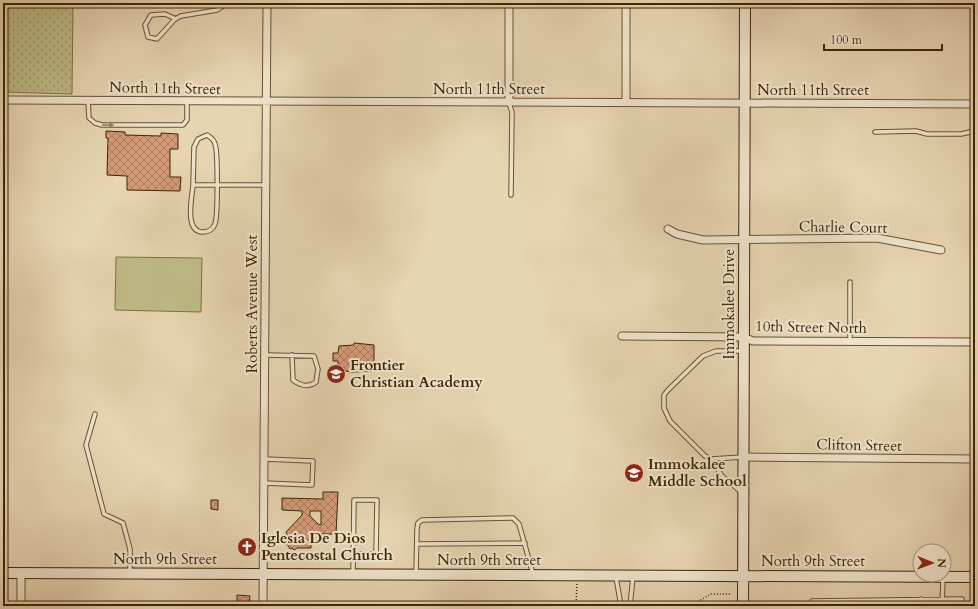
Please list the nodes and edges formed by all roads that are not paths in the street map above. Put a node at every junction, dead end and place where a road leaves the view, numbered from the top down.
1 (228, 3) edge
2 (267, 3) edge
3 (509, 3) edge
4 (626, 3) edge
5 (745, 3) edge
6 (176, 19) junction
7 (3, 100) edge
8 (88, 100) junction
9 (187, 102) junction
10 (266, 102) junction
11 (508, 102) junction
12 (626, 102) junction
13 (745, 103) junction
14 (975, 104) edge
15 (975, 130) edge
16 (875, 132) dead end
17 (193, 184) junction
18 (216, 185) junction
19 (266, 185) junction
20 (511, 195) dead end
21 (668, 229) dead end
22 (744, 240) junction
23 (941, 250) dead end
24 (850, 282) dead end
25 (622, 336) dead end
26 (743, 338) junction
27 (850, 342) junction
28 (975, 342) edge
29 (743, 351) junction
30 (265, 355) junction
31 (292, 355) junction
32 (96, 414) dead end
33 (744, 456) junction
34 (264, 459) junction
35 (975, 459) edge
36 (711, 460) junction
37 (264, 483) junction
38 (744, 494) junction
39 (525, 543) junction
40 (417, 544) junction
41 (353, 554) junction
42 (3, 573) edge
43 (21, 573) junction
44 (130, 573) junction
45 (263, 574) junction
46 (353, 574) junction
47 (416, 574) junction
48 (534, 575) junction
49 (616, 576) junction
50 (634, 576) junction
51 (743, 576) junction
52 (912, 577) edge
53 (952, 577) edge
54 (975, 577) edge
55 (943, 583) edge
56 (921, 599) junction
57 (942, 600) junction
58 (812, 601) dead end
59 (21, 606) edge
60 (263, 606) edge
61 (621, 606) edge
62 (630, 606) edge
63 (743, 606) edge
64 (921, 606) edge
65 (942, 606) edge
66 (962, 606) edge

1 - 6 lane
2 - 10 street, Roberts Avenue West
3 - 11 street
4 - 12 street
5 - 13 street, Immokalee Drive
6 - 6 lane
7 - 8 street, North 11th Street
8 - 9 street, North 11th Street
8 -> 9 lane
9 - 10 street, North 11th Street
10 - 11 street, North 11th Street
10 - 19 street, Roberts Avenue West
11 - 12 street, North 11th Street
11 - 20 lane
12 - 13 street, North 11th Street
13 - 14 street, North 11th Street
13 - 22 street, Immokalee Drive
15 - 16 lane
17 - 18 lane
17 - 18 lane
17 - 18 lane
18 - 19 lane
19 - 30 street, Roberts Avenue West
21 - 22 street, Charlie Court
22 - 23 street, Charlie Court
22 - 26 street, Immokalee Drive
24 - 27 lane
25 - 26 street, 10th Street North
26 - 27 street, 10th Street North
26 - 29 street, Immokalee Drive
27 - 28 street, 10th Street North
29 - 33 street, Immokalee Drive
29 - 36 lane
30 - 31 lane
30 - 34 street, Roberts Avenue West
31 - 31 lane
32 - 44 lane
33 - 35 street, Clifton Street
33 - 36 lane
33 - 38 street, Immokalee Drive
34 - 37 street, Roberts Avenue West
34 - 37 lane
36 - 38 lane
37 - 45 street, Roberts Avenue West
38 - 51 street, Immokalee Drive
39 - 40 lane
39 - 40 lane
39 - 48 lane
40 - 47 lane
41 - 41 lane
41 - 46 lane
42 - 43 street, North 9th Street
43 - 44 street, North 9th Street
43 - 59 street
44 - 45 street, North 9th Street
45 - 46 street, North 9th Street
45 - 60 street, Roberts Avenue West
46 - 47 street, North 9th Street
47 - 48 street, North 9th Street
48 - 49 street, North 9th Street
49 - 50 street, North 9th Street
49 - 61 lane
50 - 51 street, North 9th Street
50 - 62 lane
51 - 52 street, North 9th Street
51 - 63 street, Immokalee Drive
53 - 54 street, North 9th Street
55 - 57 lane
56 - 57 lane
56 - 58 lane
56 - 64 lane
57 - 65 lane
57 - 66 lane

